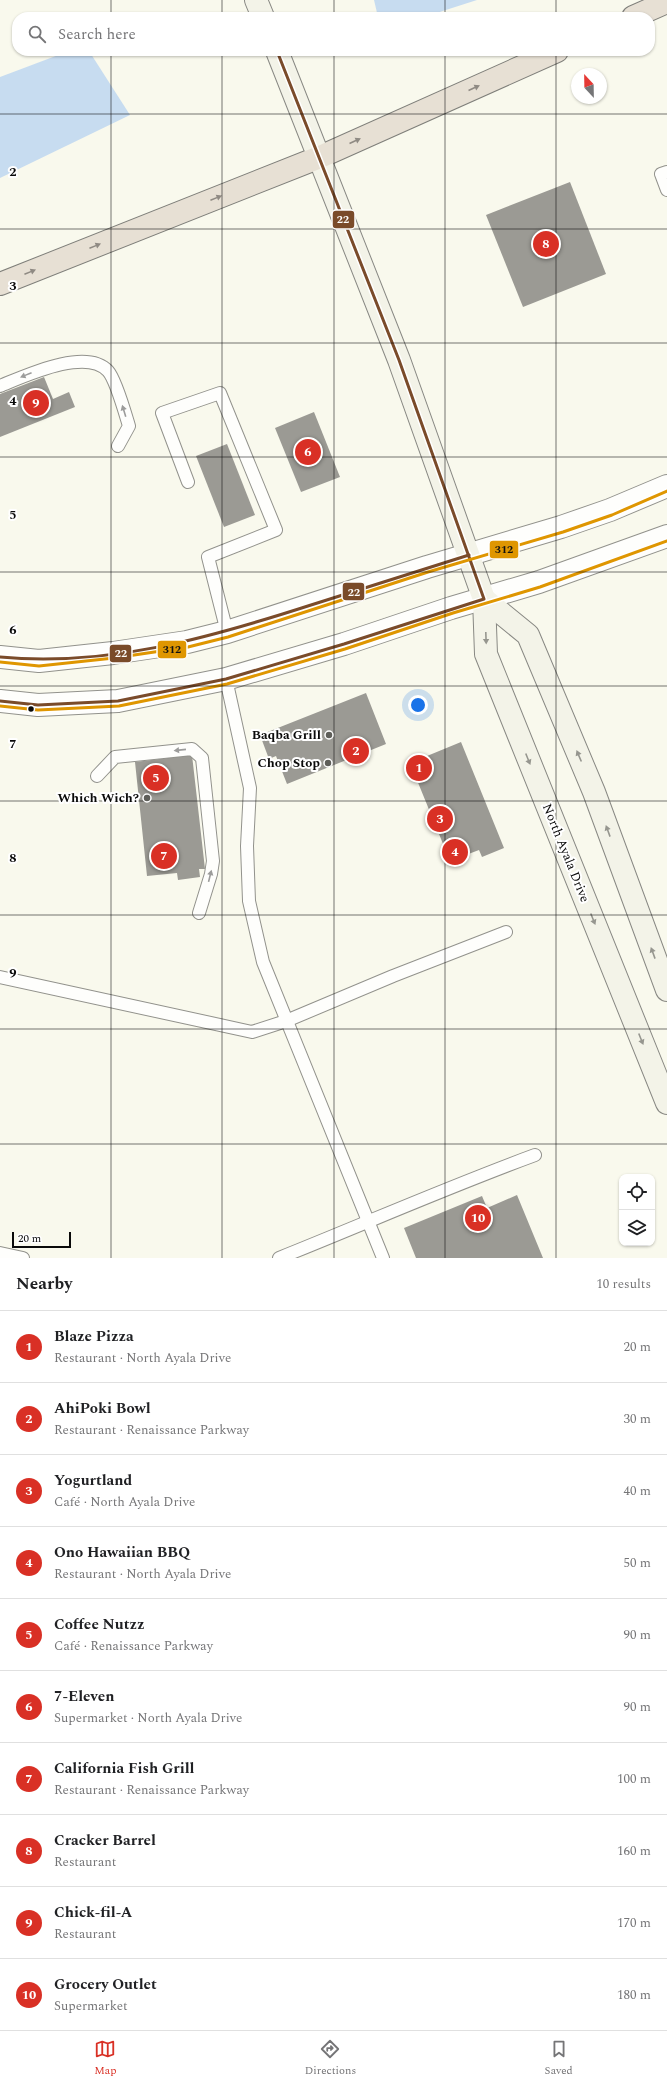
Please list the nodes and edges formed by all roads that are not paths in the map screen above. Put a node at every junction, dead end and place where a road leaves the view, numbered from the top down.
1 (667, 2) edge
2 (644, 12) edge
3 (278, 56) edge
4 (546, 56) edge
5 (320, 157) junction
6 (667, 172) edge
7 (667, 190) edge
8 (0, 284) edge
9 (0, 386) edge
10 (118, 446) dead end
11 (188, 482) dead end
12 (667, 486) edge
13 (667, 536) edge
14 (469, 555) junction
15 (484, 599) junction
16 (227, 632) junction
17 (0, 657) edge
18 (226, 680) junction
19 (0, 701) edge
20 (97, 776) dead end
21 (199, 913) dead end
22 (506, 932) dead end
23 (0, 977) edge
24 (667, 990) edge
25 (286, 1021) junction
26 (667, 1103) edge
27 (535, 1156) dead end
28 (369, 1222) junction
29 (0, 1253) edge
30 (23, 1258) edge
31 (278, 1258) edge
32 (383, 1258) edge

1 - 2 highway
3 - 5 main road, North Ayala Drive
5 -> 4 highway
8 -> 5 highway
5 - 14 main road, North Ayala Drive
6 - 7 lane
10 -> 9 lane
11 - 16 lane
12 - 14 street
13 - 15 street
14 - 15 main road, North Ayala Drive
14 - 16 street
15 - 18 street
24 -> 15 main road
15 -> 26 main road, North Ayala Drive
16 - 17 street
18 - 19 street
18 - 25 lane
21 -> 20 lane
22 - 25 lane
23 - 25 lane
25 - 28 lane
27 - 28 lane
28 - 31 lane
28 - 32 lane
29 - 30 lane

